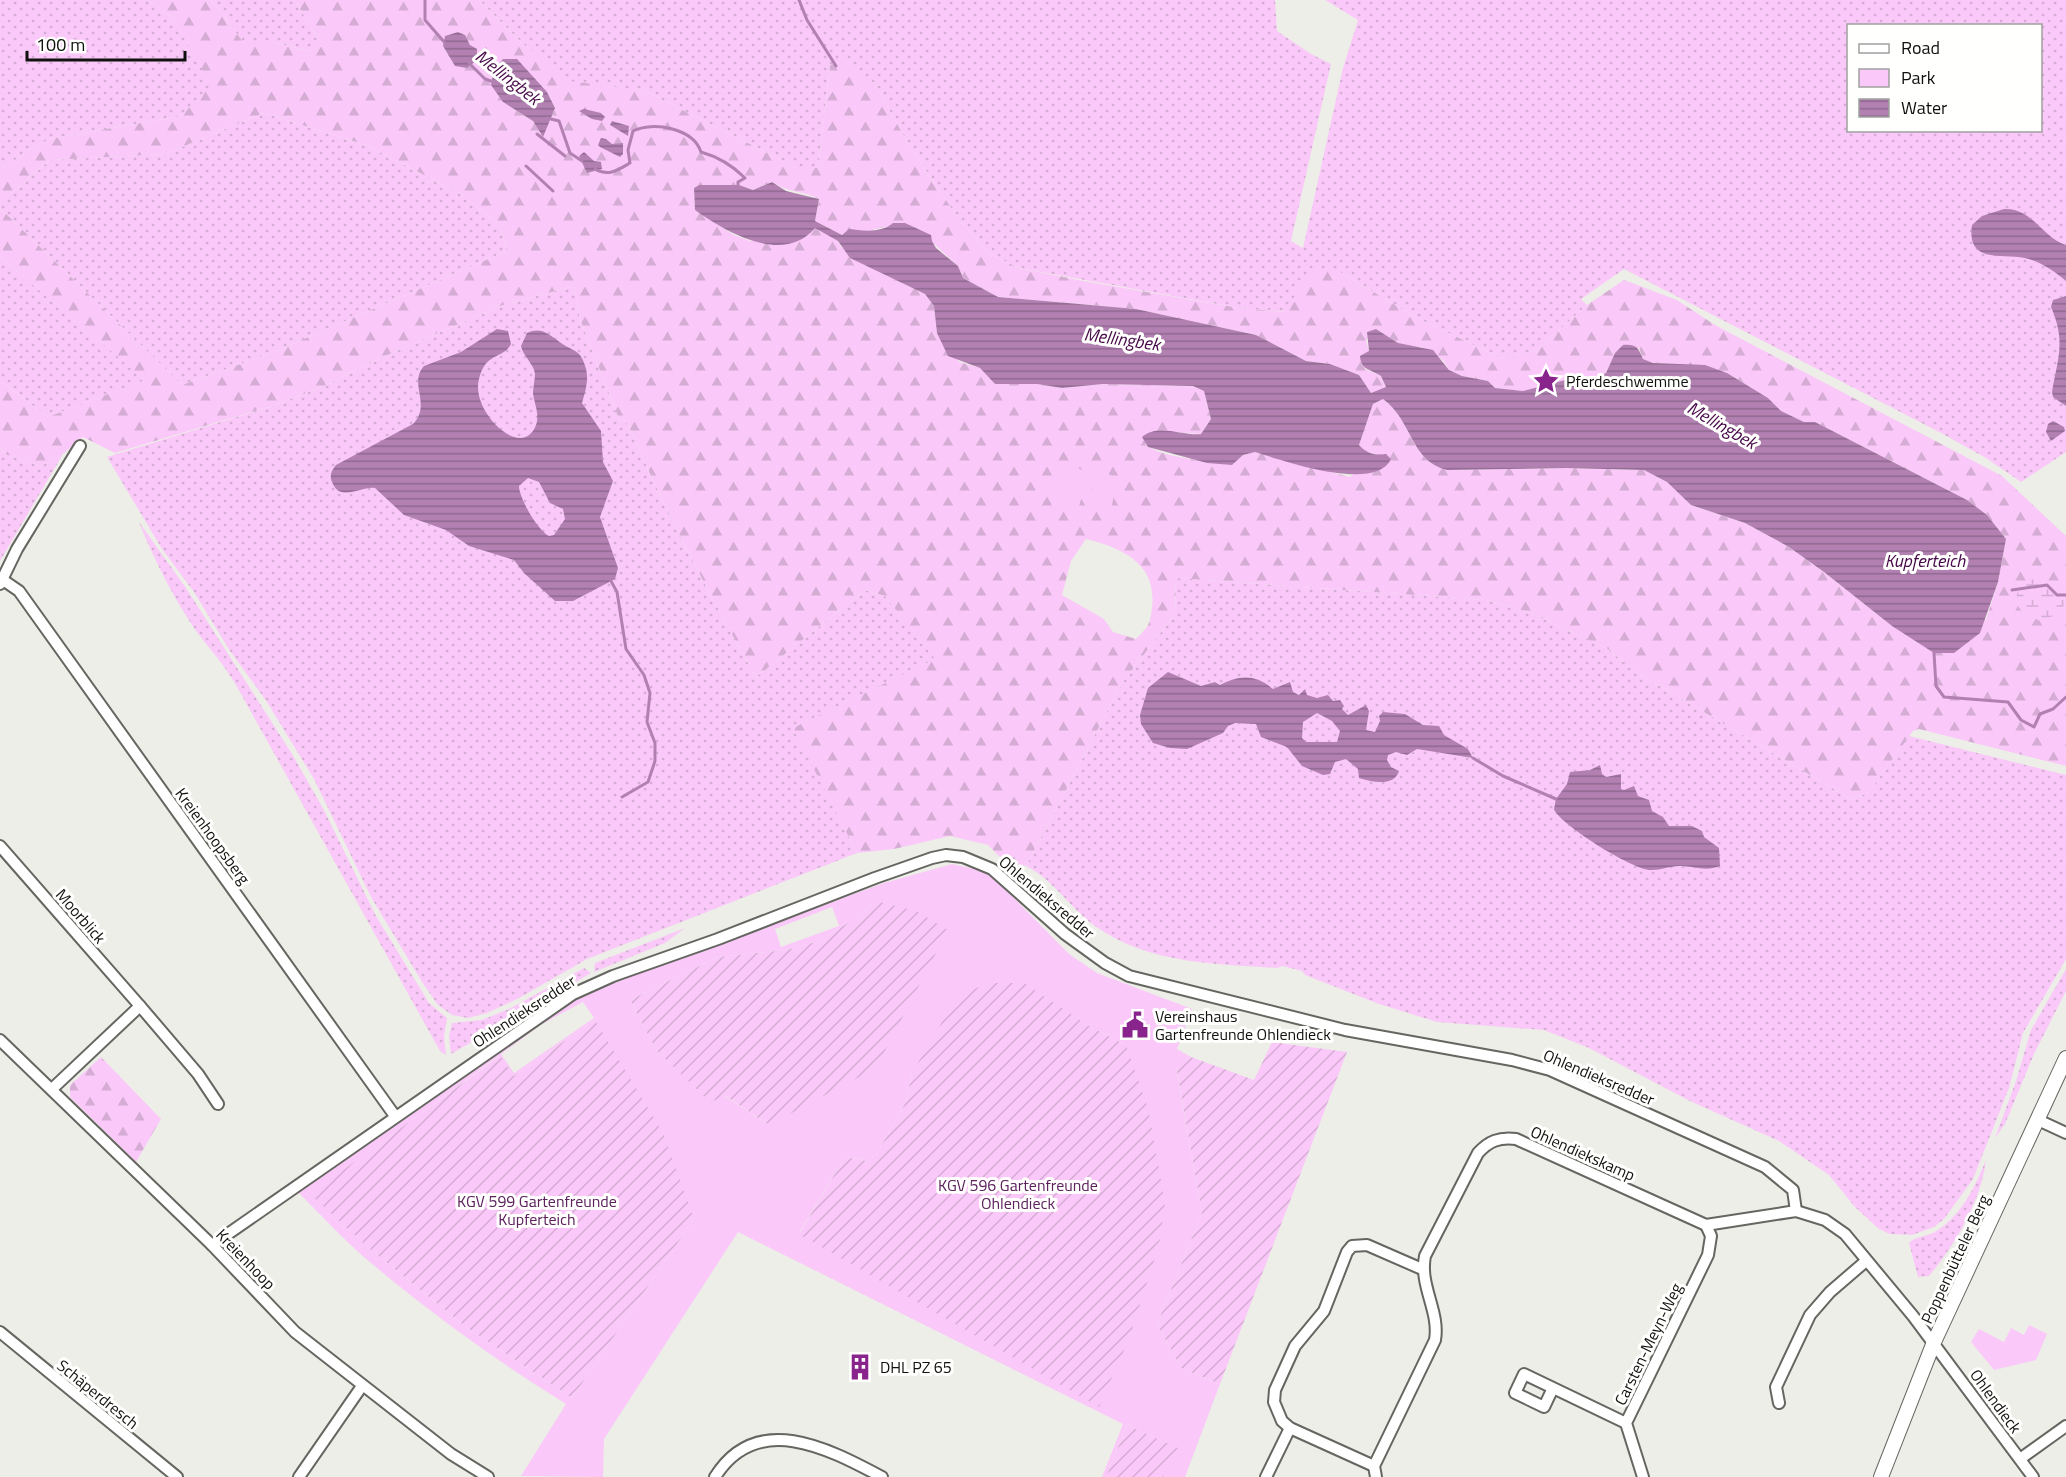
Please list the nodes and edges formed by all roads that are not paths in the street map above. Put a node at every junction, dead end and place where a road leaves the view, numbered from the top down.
1 (80, 447) dead end
2 (1, 582) edge
3 (0, 846) edge
4 (140, 1006) junction
5 (0, 1040) edge
6 (2066, 1058) edge
7 (52, 1089) junction
8 (218, 1104) dead end
9 (395, 1116) junction
10 (2038, 1120) junction
11 (2066, 1133) edge
12 (1796, 1211) junction
13 (1706, 1225) junction
14 (212, 1245) junction
15 (1866, 1261) junction
16 (1422, 1269) junction
17 (0, 1332) edge
18 (1934, 1342) junction
19 (362, 1386) junction
20 (1553, 1388) dead end
21 (1779, 1403) dead end
22 (1626, 1423) junction
23 (2066, 1426) edge
24 (1290, 1428) junction
25 (2020, 1459) junction
26 (1375, 1472) edge
27 (177, 1477) edge
28 (298, 1477) edge
29 (488, 1477) edge
30 (715, 1477) edge
31 (882, 1477) edge
32 (1266, 1477) edge
33 (1643, 1477) edge
34 (1881, 1477) edge
35 (2033, 1477) edge

1 - 2 street
2 - 9 street, Kreienhoopsberg
3 - 4 street, Moorblick
4 - 7 street
4 - 8 street, Moorblick
5 - 7 street, Kreienhoop
6 - 10 main road, Poppenbütteler Berg
7 - 14 street, Kreienhoop
9 - 12 street, Ohlendieksredder
9 - 14 street, Ohlendieksredder
10 - 11 street
10 - 18 main road, Poppenbütteler Berg
12 - 13 street
12 - 15 street
13 - 16 street, Ohlendiekskamp
13 - 22 street, Carsten-Meyn-Weg
14 - 19 street, Kreienhoop
15 - 18 street
15 - 21 street
16 - 24 street
16 - 26 street
17 - 27 street, Schäperdresch
18 - 25 street, Ohlendieck
18 - 34 main road, Poppenbütteler Berg
19 - 28 street
19 - 29 street, Kreienhoop
20 - 22 street
22 - 33 street, Carsten-Meyn-Weg
23 - 25 street
24 - 26 street
24 - 32 street
25 - 35 street, Ohlendieck
30 - 31 street

